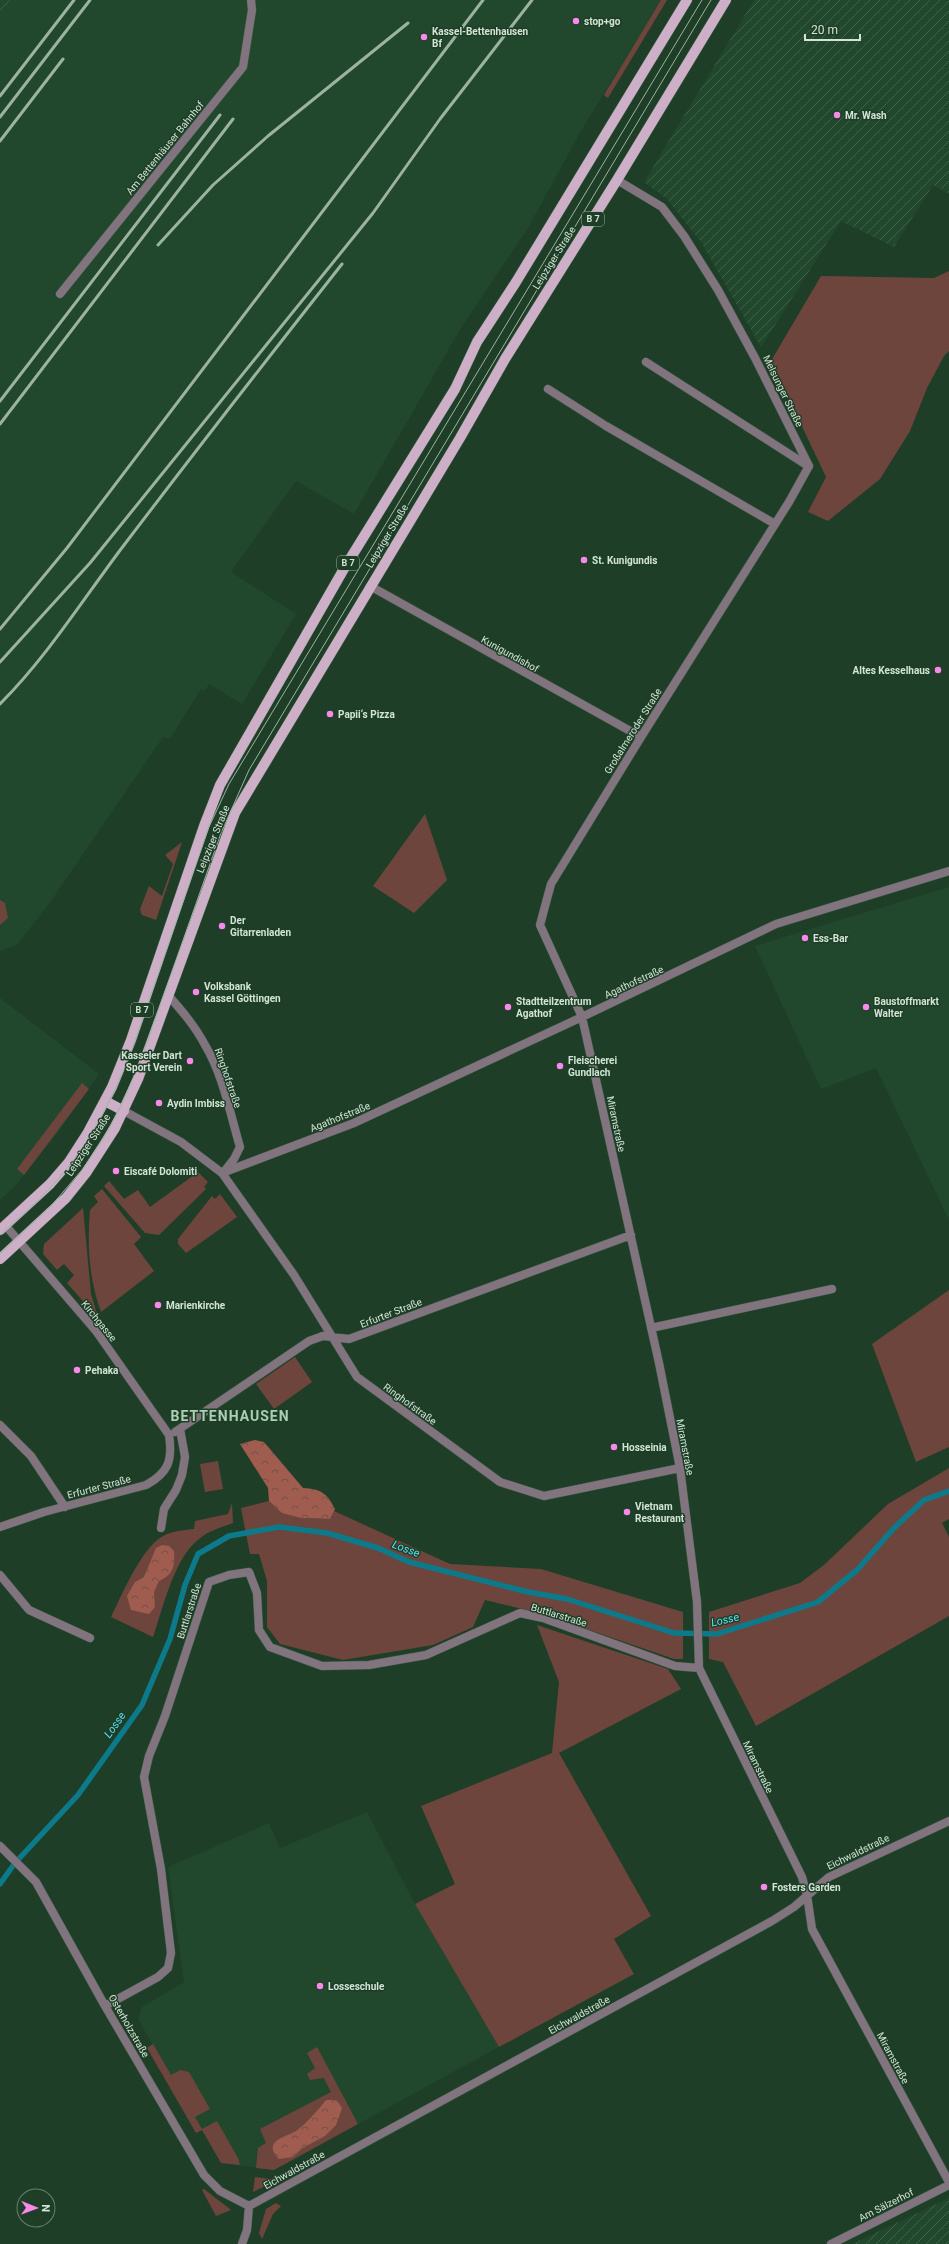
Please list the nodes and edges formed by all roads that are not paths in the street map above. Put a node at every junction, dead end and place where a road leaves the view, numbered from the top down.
1 (251, 0) edge
2 (687, 0) edge
3 (726, 0) edge
4 (617, 180) junction
5 (60, 294) dead end
6 (646, 362) dead end
7 (548, 389) dead end
8 (809, 466) junction
9 (775, 524) junction
10 (370, 586) junction
11 (641, 737) junction
12 (949, 871) edge
13 (168, 995) junction
14 (582, 1017) junction
15 (105, 1101) junction
16 (124, 1111) junction
17 (222, 1173) junction
18 (2, 1228) edge
19 (631, 1235) junction
20 (19, 1242) junction
21 (0, 1259) edge
22 (832, 1289) dead end
23 (651, 1328) junction
24 (327, 1336) junction
25 (0, 1426) edge
26 (175, 1432) junction
27 (680, 1468) junction
28 (65, 1507) junction
29 (0, 1527) edge
30 (160, 1528) dead end
31 (0, 1575) edge
32 (90, 1638) dead end
33 (699, 1668) junction
34 (949, 1821) edge
35 (1, 1848) edge
36 (807, 1895) junction
37 (105, 2006) junction
38 (949, 2183) edge
39 (249, 2206) junction
40 (242, 2244) edge
41 (832, 2244) edge

1 - 5 street, Am Bettenhäuser Bahnhof
2 - 15 main road, Leipziger Straße / B 7
3 - 4 main road, Leipziger Straße / B 7
4 - 8 street, Melsunger Straße
4 - 10 main road, Leipziger Straße / B 7
6 - 8 street
7 - 9 street
8 - 9 street, Großalmeroder Straße
9 - 11 street, Großalmeroder Straße
10 - 11 street, Kunigundishof
10 - 13 main road, Leipziger Straße / B 7
11 - 14 street, Großalmeroder Straße
12 - 14 street, Agathofstraße
13 - 16 main road, Leipziger Straße / B 7
13 - 17 street, Ringhofstraße
14 - 17 street, Agathofstraße
14 - 19 street, Miramstraße
15 - 16 main road, Leipziger Straße
15 - 18 main road, Leipziger Straße / B 7
16 - 17 street, Ringhofstraße
16 - 20 main road, Leipziger Straße / B 7
17 - 24 street, Ringhofstraße
18 - 20 street, Kirchgasse
19 - 23 street, Miramstraße
19 - 24 street, Erfurter Straße
20 - 21 main road, B 7
20 - 26 street, Kirchgasse
22 - 23 street
23 - 27 street, Miramstraße
24 - 26 street, Erfurter Straße
24 - 27 street, Ringhofstraße
25 - 28 street
26 - 28 street, Erfurter Straße
26 - 30 street
27 - 33 street, Miramstraße
28 - 29 street, Erfurter Straße
31 - 32 street
33 - 36 street, Miramstraße
33 - 37 street, Buttlarstraße
34 - 36 street, Eichwaldstraße
35 - 37 street, Osterholzstraße
36 - 38 street, Miramstraße
36 - 39 street, Eichwaldstraße
37 - 39 street, Osterholzstraße
38 - 41 street, Am Sälzerhof
39 - 40 street

